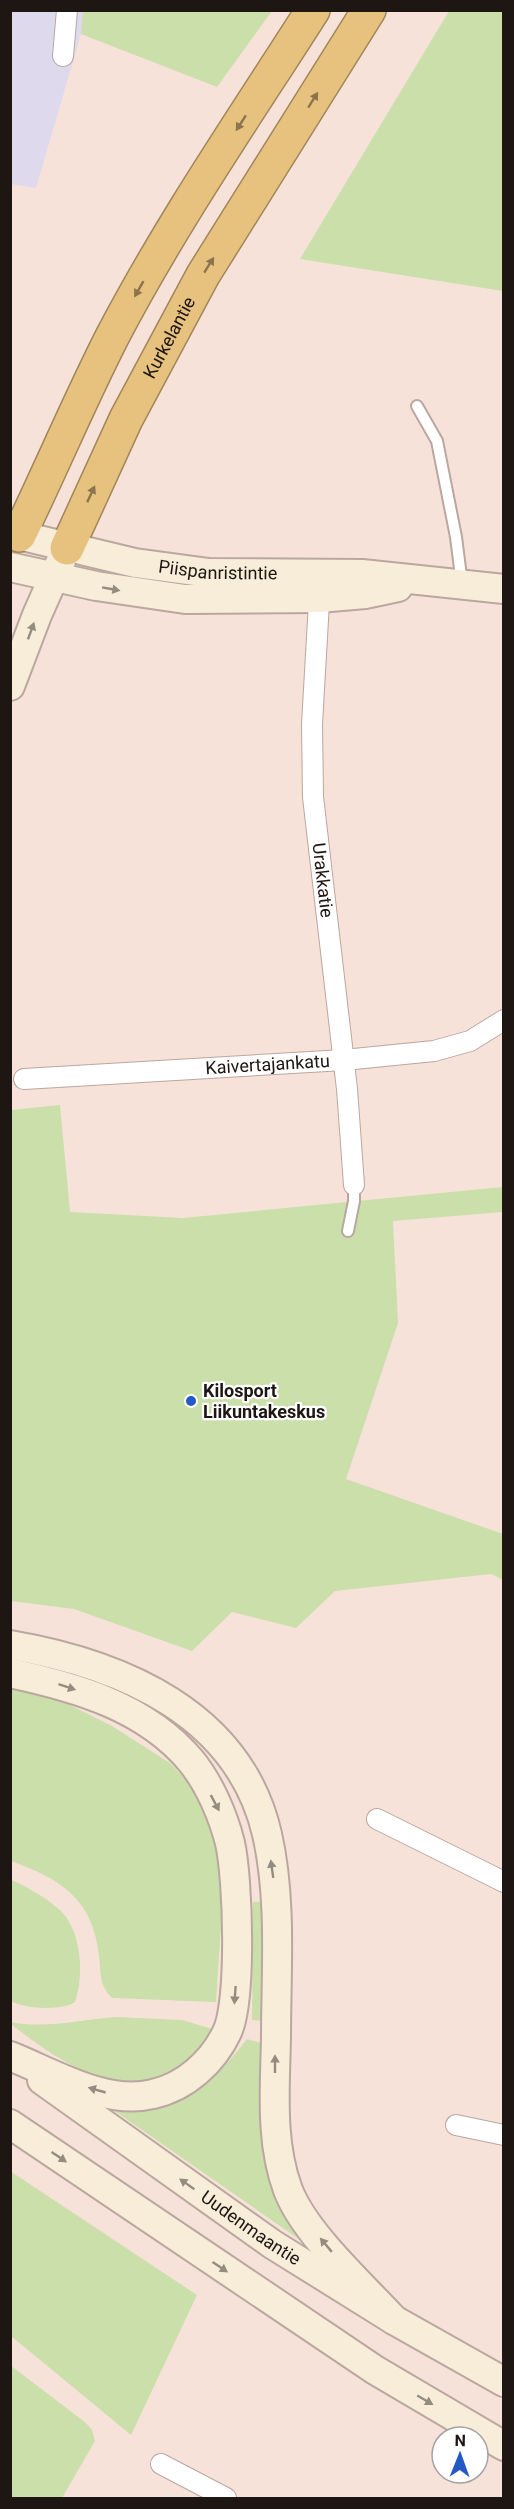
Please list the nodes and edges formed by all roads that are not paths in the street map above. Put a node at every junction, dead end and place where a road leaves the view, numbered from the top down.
1 (67, 10) edge
2 (313, 10) edge
3 (369, 10) edge
4 (63, 56) dead end
5 (417, 406) dead end
6 (13, 541) edge
7 (61, 562) junction
8 (10, 567) edge
9 (462, 584) junction
10 (320, 586) junction
11 (504, 589) edge
12 (10, 686) edge
13 (504, 1020) edge
14 (344, 1060) junction
15 (24, 1079) dead end
16 (354, 1185) joint
17 (348, 1231) dead end
18 (10, 1644) edge
19 (10, 1673) edge
20 (377, 1819) dead end
21 (504, 1882) edge
22 (10, 2057) edge
23 (10, 2124) edge
24 (456, 2126) dead end
25 (504, 2135) edge
26 (394, 2319) junction
27 (504, 2382) edge
28 (504, 2446) edge
29 (161, 2464) dead end
30 (226, 2499) edge

1 - 4 street
2 -> 6 highway
7 -> 3 highway, Kurkelantie
5 - 9 lane
6 - 7 main road, Piispanristintie
7 - 8 main road, Piispanristintie
7 - 10 main road, Piispanristintie
12 -> 7 main road, Kurkelantie
9 - 10 main road, Piispanristintie
9 - 11 main road, Piispanristintie
10 - 14 street, Urakkatie
13 - 14 street, Kaivertajankatu
14 - 15 street, Kaivertajankatu
14 - 16 street, Urakkatie
16 - 17 lane
26 -> 18 main road
19 -> 22 main road
20 - 21 street
26 -> 22 main road, Uudenmaantie
23 -> 28 main road
24 - 25 street
26 - 27 main road, Uudenmaantie
29 - 30 street

